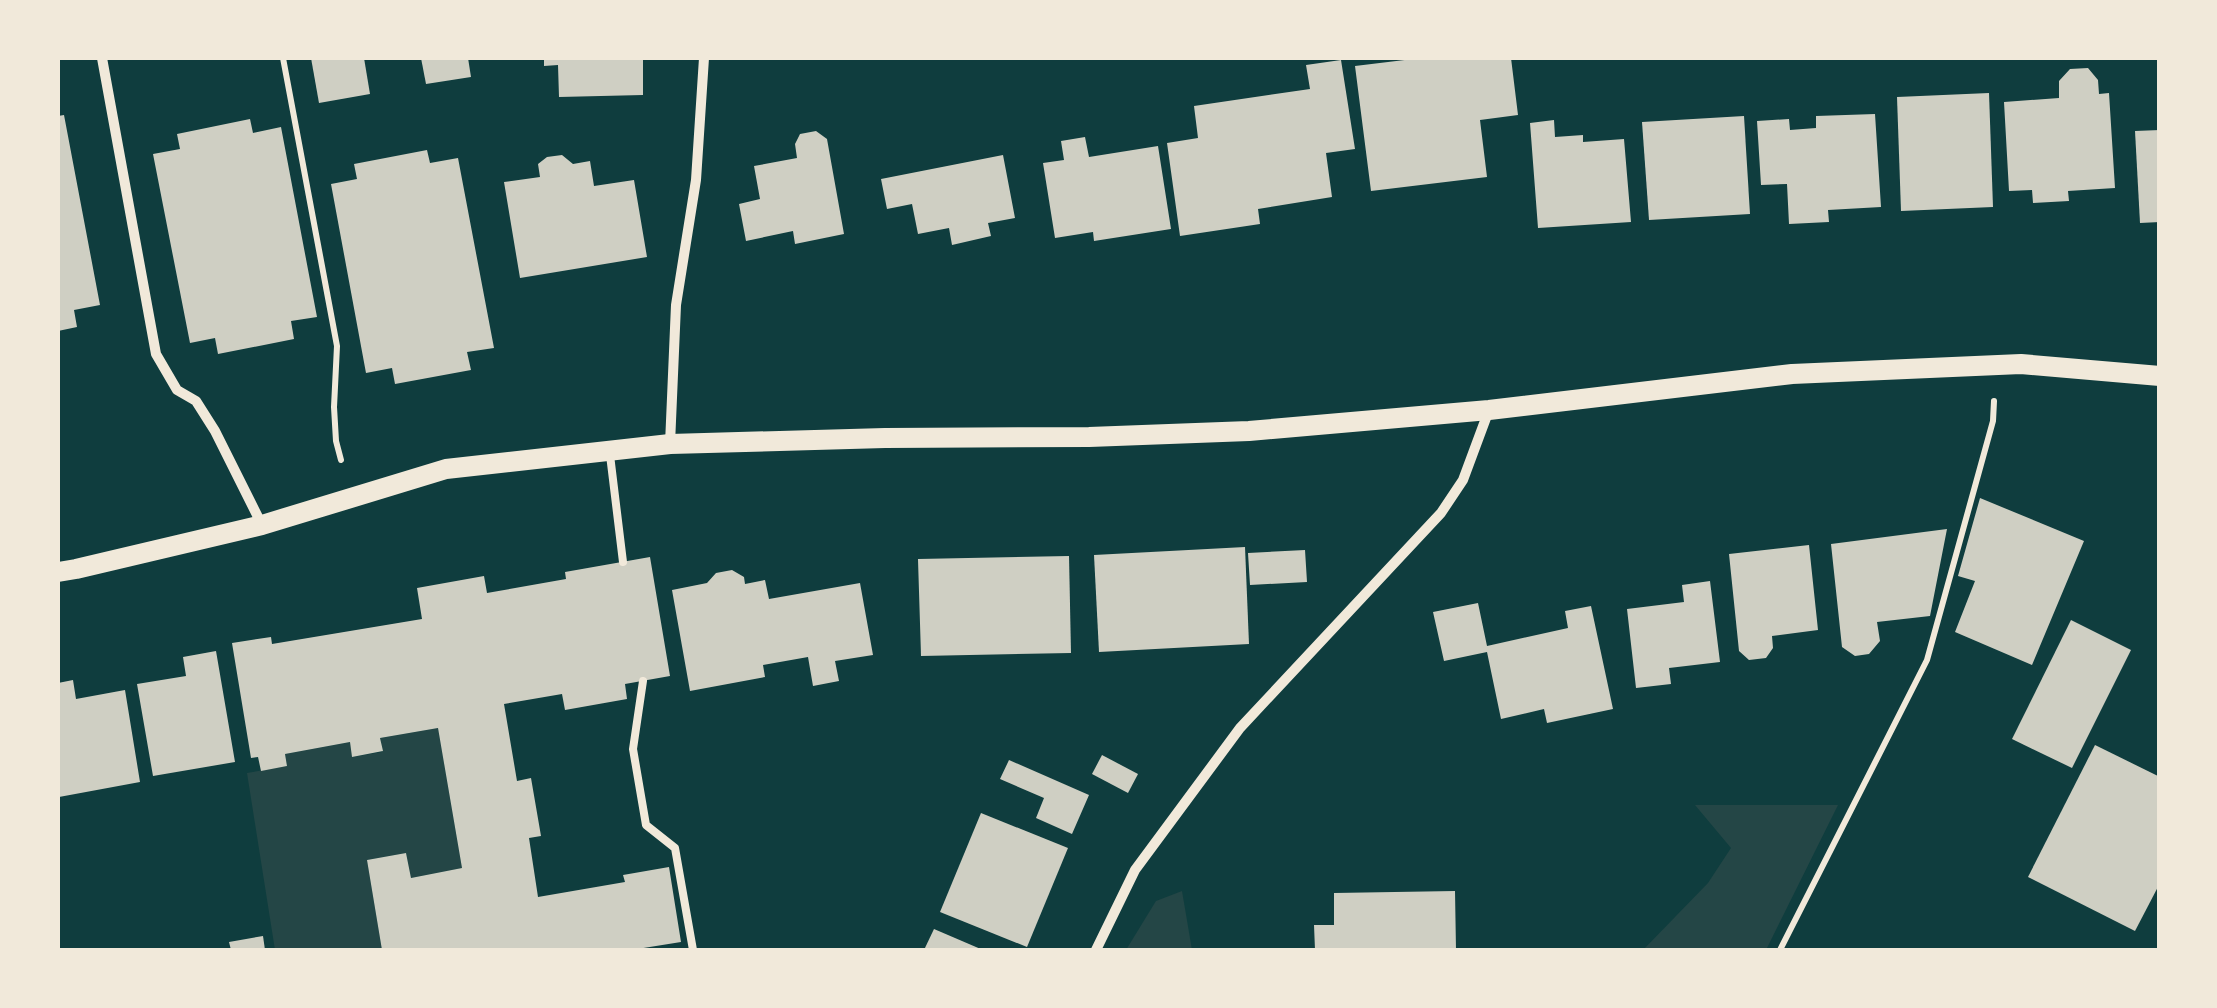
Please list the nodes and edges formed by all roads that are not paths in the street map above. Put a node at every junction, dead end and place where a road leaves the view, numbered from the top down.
1 (102, 58) edge
2 (704, 58) edge
3 (2160, 376) edge
4 (1489, 410) junction
5 (670, 444) junction
6 (609, 451) junction
7 (262, 525) junction
8 (623, 562) dead end
9 (58, 572) edge
10 (644, 681) dead end
11 (692, 950) edge
12 (1096, 950) edge

1 - 7 street
2 - 5 street
3 - 4 main road
4 - 5 main road
4 - 12 street
5 - 6 main road
6 - 7 main road
6 - 8 lane
7 - 9 main road
10 - 11 lane

